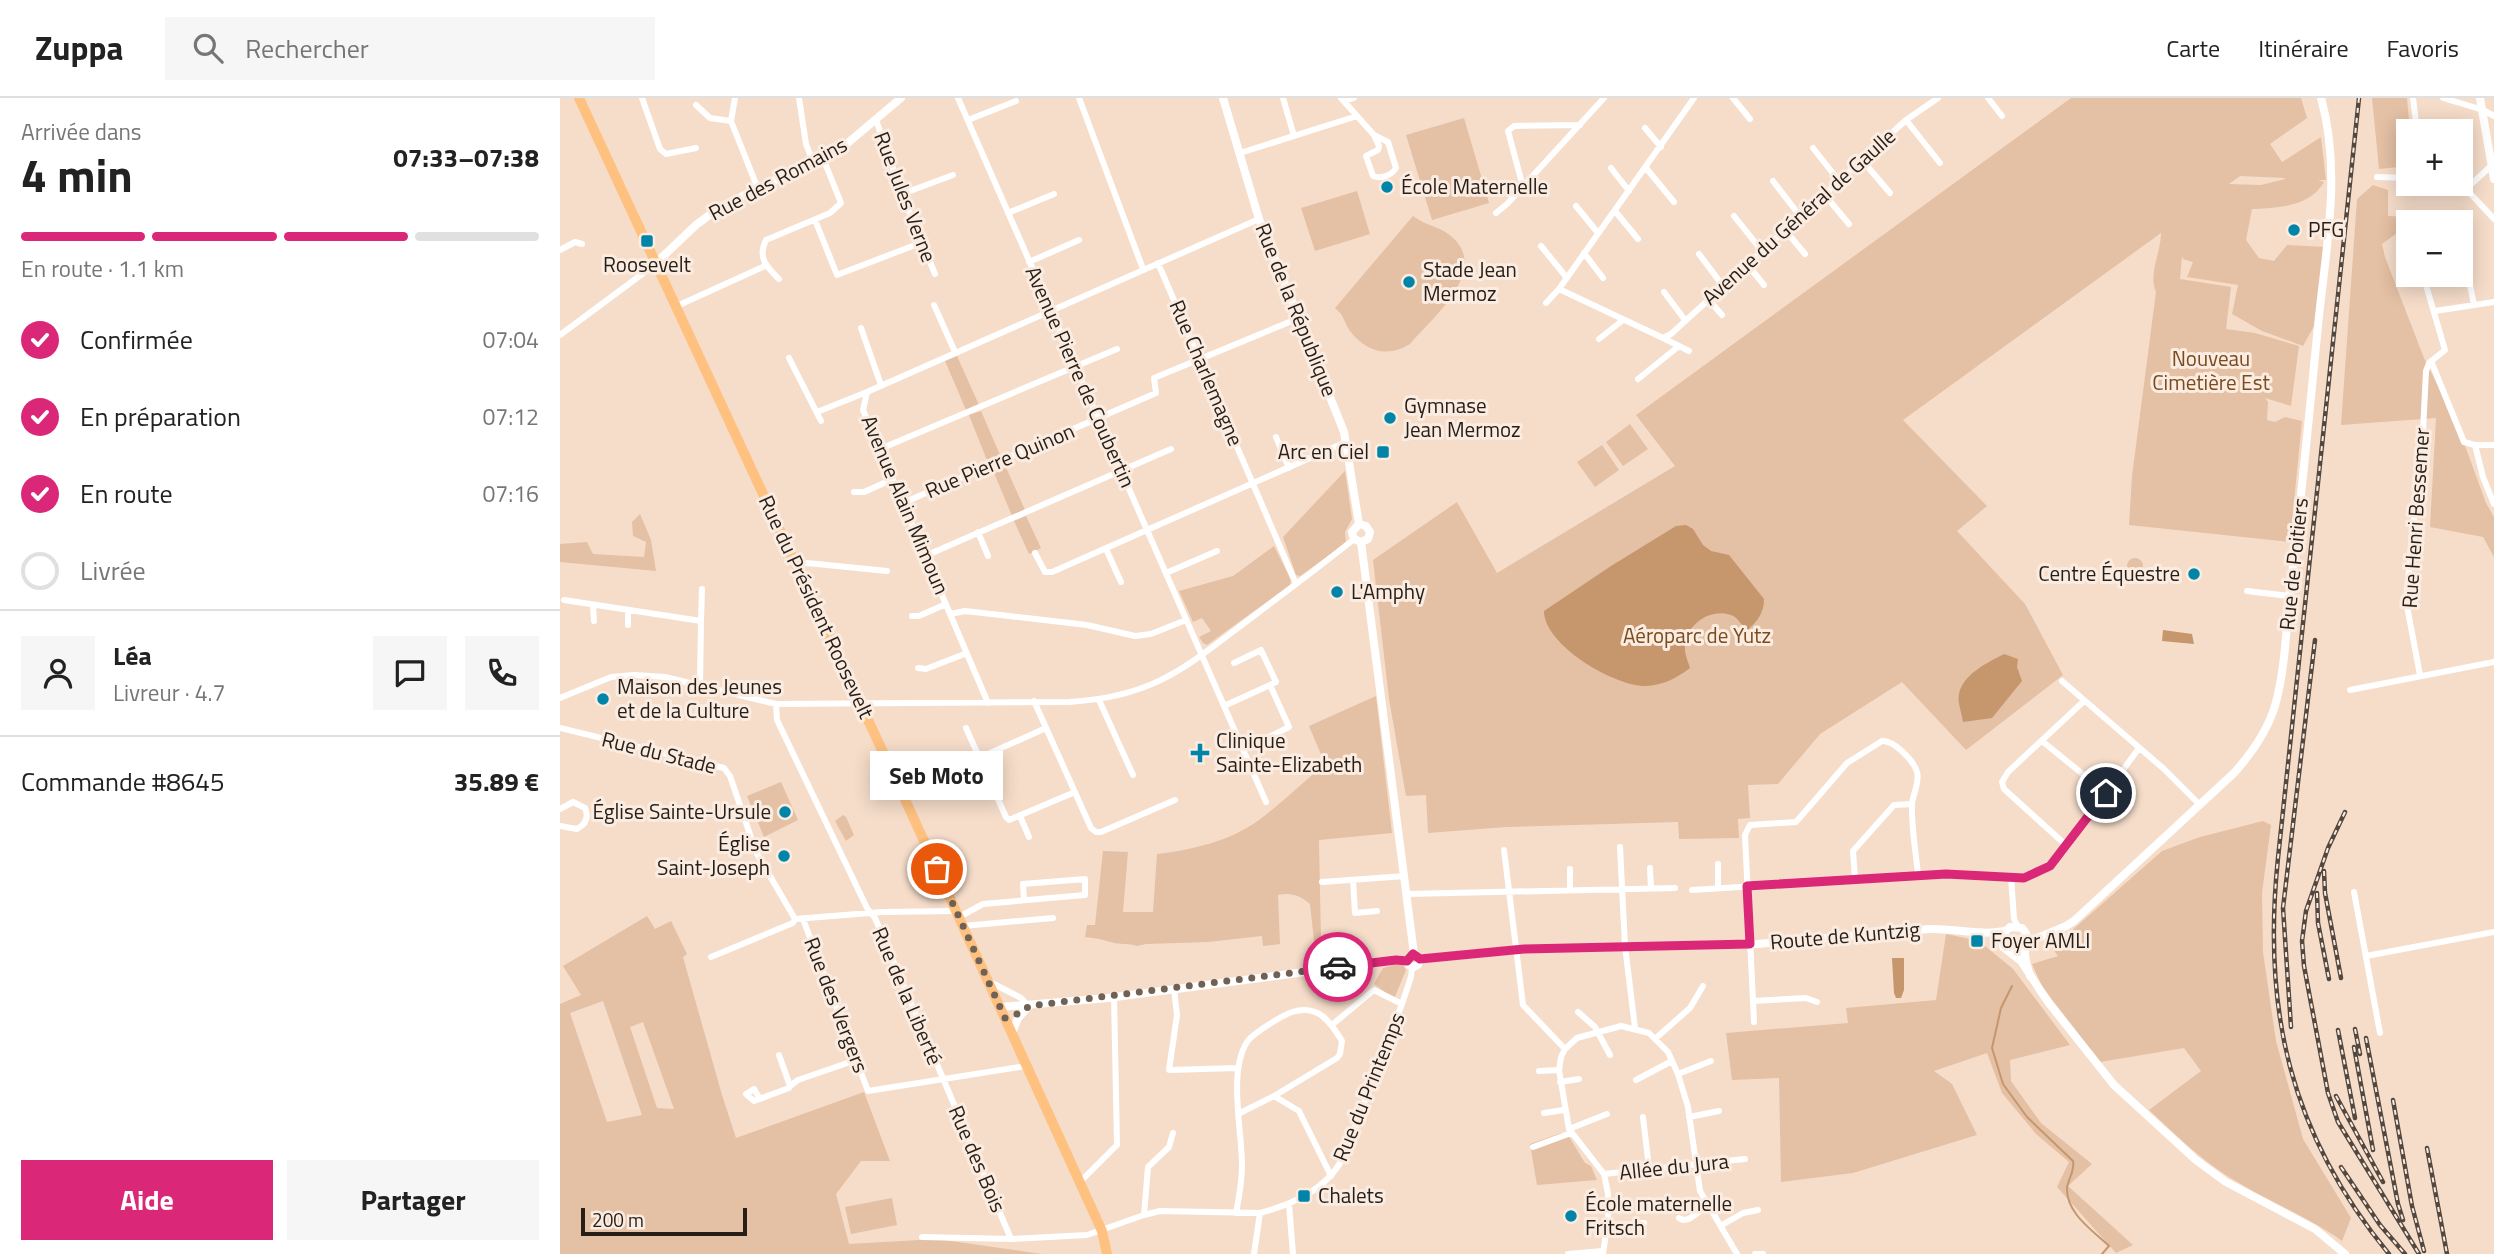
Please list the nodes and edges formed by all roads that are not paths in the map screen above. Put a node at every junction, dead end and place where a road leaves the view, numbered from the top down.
1 (579, 98) edge
2 (642, 98) edge
3 (735, 98) edge
4 (799, 98) edge
5 (901, 98) edge
6 (958, 98) edge
7 (1001, 98) edge
8 (1079, 98) edge
9 (1223, 98) edge
10 (1283, 98) edge
11 (1354, 98) edge
12 (1604, 98) edge
13 (1694, 98) edge
14 (1733, 98) edge
15 (1938, 98) edge
16 (1988, 98) edge
17 (2321, 98) edge
18 (2444, 98) edge
19 (2480, 98) edge
20 (2413, 99) edge
21 (1343, 100) edge
22 (1016, 101) dead end
23 (696, 104) dead end
24 (1004, 107) junction
25 (2483, 110) junction
26 (1357, 116) junction
27 (2002, 116) dead end
28 (2494, 116) edge
29 (1750, 119) dead end
30 (2416, 119) edge
31 (876, 120) junction
32 (968, 120) junction
33 (1906, 120) junction
34 (731, 121) junction
35 (1580, 125) junction
36 (1646, 128) dead end
37 (1374, 135) junction
38 (1294, 136) junction
39 (1661, 146) junction
40 (696, 148) dead end
41 (1813, 148) dead end
42 (1240, 153) junction
43 (823, 158) junction
44 (1862, 160) junction
45 (813, 162) junction
46 (1940, 163) dead end
47 (2492, 165) junction
48 (1611, 168) dead end
49 (1646, 168) junction
50 (953, 176) dead end
51 (2377, 177) dead end
52 (2396, 178) edge
53 (2494, 179) edge
54 (1773, 181) dead end
55 (1839, 181) junction
56 (2473, 183) edge
57 (1523, 187) junction
58 (758, 189) junction
59 (1629, 191) junction
60 (1890, 193) dead end
61 (902, 194) junction
62 (1054, 194) dead end
63 (1824, 194) junction
64 (2473, 196) edge
65 (1674, 202) dead end
66 (1576, 206) dead end
67 (1615, 211) junction
68 (1008, 213) junction
69 (1496, 213) dead end
70 (1734, 216) dead end
71 (1800, 216) junction
72 (1259, 219) junction
73 (2494, 219) edge
74 (815, 220) junction
75 (1849, 224) dead end
76 (1785, 230) junction
77 (1598, 233) junction
78 (1638, 239) dead end
79 (1079, 240) dead end
80 (923, 242) junction
81 (582, 244) dead end
82 (1541, 246) dead end
83 (560, 250) edge
84 (1762, 251) junction
85 (1584, 253) junction
86 (1699, 254) dead end
87 (1805, 254) dead end
88 (657, 262) junction
89 (1029, 262) junction
90 (1158, 263) junction
91 (1747, 264) junction
92 (765, 266) junction
93 (1143, 269) junction
94 (935, 274) dead end
95 (1567, 278) junction
96 (1603, 278) dead end
97 (779, 279) dead end
98 (1764, 285) dead end
99 (1723, 286) junction
100 (2427, 287) edge
101 (2470, 287) edge
102 (1559, 289) junction
103 (1664, 292) dead end
104 (1708, 299) junction
105 (2494, 302) edge
106 (1546, 303) dead end
107 (934, 305) dead end
108 (2474, 305) junction
109 (677, 306) junction
110 (1051, 311) junction
111 (2435, 311) junction
112 (1722, 315) dead end
113 (1299, 318) junction
114 (1623, 320) junction
115 (1685, 320) junction
116 (861, 328) dead end
117 (560, 335) edge
118 (1663, 338) junction
119 (1599, 339) dead end
120 (1679, 346) junction
121 (1117, 349) dead end
122 (1689, 351) dead end
123 (955, 352) junction
124 (789, 358) dead end
125 (1199, 359) junction
126 (2431, 361) junction
127 (1075, 367) junction
128 (1637, 379) dead end
129 (881, 385) junction
130 (867, 392) junction
131 (817, 412) junction
132 (1098, 418) junction
133 (821, 421) dead end
134 (1276, 438) dead end
135 (1346, 442) junction
136 (2475, 445) junction
137 (2494, 445) edge
138 (880, 449) junction
139 (1171, 449) dead end
140 (1289, 468) junction
141 (1121, 471) junction
142 (893, 479) junction
143 (1253, 484) junction
144 (855, 492) dead end
145 (903, 503) junction
146 (2494, 505) edge
147 (1359, 524) junction
148 (1147, 530) junction
149 (978, 532) junction
150 (1358, 541) junction
151 (1106, 549) junction
152 (1217, 551) dead end
153 (1035, 553) dead end
154 (925, 556) junction
155 (988, 556) dead end
156 (796, 564) junction
157 (887, 571) dead end
158 (1166, 573) junction
159 (1121, 582) dead end
160 (1296, 584) junction
161 (702, 589) dead end
162 (2247, 591) dead end
163 (2289, 596) junction
164 (564, 600) dead end
165 (593, 604) junction
166 (946, 604) junction
167 (628, 610) junction
168 (950, 614) junction
169 (912, 615) dead end
170 (1186, 620) junction
171 (594, 621) dead end
172 (701, 621) junction
173 (628, 625) dead end
174 (967, 653) junction
175 (1202, 656) junction
176 (2494, 662) edge
177 (1234, 663) dead end
178 (918, 668) dead end
179 (2420, 675) junction
180 (2062, 681) dead end
181 (700, 685) junction
182 (1270, 685) junction
183 (2350, 690) dead end
184 (560, 698) edge
185 (1099, 700) junction
186 (1034, 701) junction
187 (2084, 701) junction
188 (860, 703) junction
189 (988, 703) junction
190 (776, 704) junction
191 (1224, 706) junction
192 (560, 728) edge
193 (966, 728) dead end
194 (1046, 728) junction
195 (2042, 741) junction
196 (2139, 748) junction
197 (1243, 750) junction
198 (979, 758) junction
199 (1133, 775) dead end
200 (1075, 792) junction
201 (2106, 793) junction
202 (1175, 800) dead end
203 (1266, 802) dead end
204 (1912, 804) junction
205 (2200, 805) junction
206 (560, 810) edge
207 (1020, 816) junction
208 (560, 826) edge
209 (1030, 837) dead end
210 (2067, 846) junction
211 (1620, 847) dead end
212 (1504, 850) dead end
213 (1718, 864) dead end
214 (1650, 868) dead end
215 (1570, 869) dead end
216 (1918, 875) junction
217 (1405, 876) junction
218 (2011, 877) junction
219 (1855, 879) junction
220 (1353, 880) junction
221 (1322, 882) dead end
222 (1747, 886) junction
223 (1718, 887) junction
224 (1651, 888) junction
225 (1675, 888) dead end
226 (1622, 889) junction
227 (1570, 890) junction
228 (1692, 890) dead end
229 (1509, 892) junction
230 (2354, 892) dead end
231 (1407, 894) junction
232 (1024, 900) junction
233 (1377, 911) dead end
234 (872, 913) junction
235 (959, 918) junction
236 (1053, 918) dead end
237 (795, 919) junction
238 (803, 919) junction
239 (2014, 927) junction
240 (1976, 932) junction
241 (2494, 932) edge
242 (2049, 933) junction
243 (2001, 943) junction
244 (1750, 944) junction
245 (1625, 946) junction
246 (2026, 946) junction
247 (1516, 950) junction
248 (2014, 954) junction
249 (2366, 956) junction
250 (711, 957) dead end
251 (1417, 957) junction
252 (1410, 964) junction
253 (2030, 976) junction
254 (989, 982) junction
255 (1703, 986) dead end
256 (1174, 989) junction
257 (1114, 996) junction
258 (1753, 1001) junction
259 (1817, 1002) dead end
260 (1402, 1004) junction
261 (1026, 1009) junction
262 (1003, 1012) junction
263 (1578, 1012) dead end
264 (1754, 1022) dead end
265 (1333, 1024) junction
266 (1636, 1028) junction
267 (1597, 1031) junction
268 (1012, 1033) junction
269 (2380, 1033) dead end
270 (1656, 1038) junction
271 (1565, 1049) junction
272 (779, 1055) dead end
273 (1610, 1055) dead end
274 (856, 1059) junction
275 (1711, 1060) dead end
276 (1672, 1061) junction
277 (1027, 1065) junction
278 (1238, 1068) junction
279 (1559, 1070) junction
280 (1539, 1071) dead end
281 (1678, 1074) junction
282 (943, 1079) junction
283 (1579, 1079) dead end
284 (1636, 1080) dead end
285 (1560, 1082) junction
286 (790, 1086) junction
287 (1274, 1096) junction
288 (760, 1099) dead end
289 (1564, 1110) junction
290 (1719, 1111) dead end
291 (1240, 1113) junction
292 (1544, 1113) dead end
293 (1607, 1114) dead end
294 (1643, 1117) dead end
295 (1689, 1117) junction
296 (1570, 1131) junction
297 (1172, 1133) dead end
298 (1533, 1147) dead end
299 (1745, 1159) dead end
300 (1696, 1164) junction
301 (1649, 1168) junction
302 (1604, 1174) junction
303 (1331, 1176) junction
304 (1080, 1182) junction
305 (1289, 1204) junction
306 (1709, 1205) junction
307 (1758, 1210) dead end
308 (1236, 1213) junction
309 (1260, 1213) junction
310 (1144, 1214) junction
311 (1679, 1218) dead end
312 (1644, 1223) dead end
313 (1722, 1225) junction
314 (1606, 1226) junction
315 (1102, 1231) junction
316 (922, 1237) dead end
317 (1011, 1240) junction
318 (1603, 1253) edge
319 (1107, 1254) edge
320 (1254, 1254) edge
321 (1293, 1254) edge
322 (1568, 1254) edge
323 (1737, 1254) edge
324 (1755, 1254) edge
325 (1763, 1254) edge
326 (2345, 1254) edge

1 - 88 main road, Rue du Président Roosevelt
2 - 40 street
3 - 34 street
4 - 45 street
5 - 31 street, Rue des Romains
6 - 32 street, Avenue Pierre de Coubertin
7 - 24 street
8 - 93 street
9 - 42 street, Rue de la République
10 - 38 street
11 - 21 street
12 - 35 street
13 - 39 street
14 - 29 street
15 - 33 street, Avenue du Général de Gaulle
16 - 27 street
17 - 163 street, Rue de Poitiers
18 - 25 street
19 - 25 street
20 - 30 street
21 - 26 street
22 - 24 street
23 - 34 street
24 - 32 street
25 - 28 street
25 - 47 street
26 - 37 street
26 - 38 street
31 - 43 street, Rue des Romains
31 - 61 street, Rue Jules Verne
32 - 68 street, Avenue Pierre de Coubertin
33 - 44 street, Avenue du Général de Gaulle
33 - 46 street
34 - 58 street
35 - 57 street
35 - 57 street
36 - 39 street
37 - 37 street
38 - 42 street
39 - 49 street
41 - 55 street
42 - 72 street, Rue de la République
43 - 45 street, Rue des Romains
43 - 74 street
44 - 55 street, Avenue du Général de Gaulle
44 - 60 street
45 - 58 street, Rue des Romains
47 - 53 street
47 - 56 street
48 - 59 street
49 - 59 street
49 - 65 street
50 - 61 street
51 - 52 street
54 - 71 street
55 - 63 street, Avenue du Général de Gaulle
57 - 69 street
58 - 88 street, Rue des Romains
59 - 67 street
61 - 80 street, Rue Jules Verne
62 - 68 street
63 - 71 street, Avenue du Général de Gaulle
63 - 75 street
64 - 73 street
66 - 77 street
67 - 77 street
67 - 78 street
68 - 89 street, Avenue Pierre de Coubertin
70 - 84 street
71 - 76 street, Avenue du Général de Gaulle
72 - 90 street, Avenue Alain Mimoun
72 - 113 street, Rue de la République
74 - 80 street
74 - 92 street
76 - 84 street, Avenue du Général de Gaulle
76 - 87 street
77 - 85 street
79 - 89 street
80 - 94 street, Rue Jules Verne
81 - 83 street
82 - 95 street
84 - 91 street, Avenue du Général de Gaulle
85 - 95 street
85 - 96 street
86 - 99 street
88 - 109 main road, Rue du Président Roosevelt
88 - 117 street
89 - 110 street, Avenue Pierre de Coubertin
90 - 93 street, Avenue Alain Mimoun
90 - 125 street, Rue Charlemagne
91 - 98 street
91 - 99 street, Avenue du Général de Gaulle
92 - 97 street
92 - 109 street
93 - 110 street, Avenue Alain Mimoun
95 - 102 street
99 - 104 street, Avenue du Général de Gaulle
100 - 111 street
101 - 108 street
102 - 106 street
102 - 114 street
103 - 115 street
104 - 112 street
104 - 115 street, Avenue du Général de Gaulle
105 - 108 street
107 - 123 street
108 - 111 street
109 - 156 main road, Rue du Président Roosevelt
110 - 123 street, Avenue Alain Mimoun
110 - 127 street, Avenue Pierre de Coubertin
111 - 126 street, Rue Henri Bessemer
113 - 125 street
113 - 135 street, Rue de la République
114 - 118 street
114 - 119 street
115 - 118 street, Avenue du Général de Gaulle
116 - 129 street
118 - 120 street
120 - 122 street
120 - 128 street
121 - 127 street
123 - 129 street, Avenue Alain Mimoun
124 - 131 street
125 - 132 street, Rue Pierre Quinon
125 - 143 street, Rue Charlemagne
126 - 136 street
126 - 179 street, Rue Henri Bessemer
127 - 132 street, Avenue Pierre de Coubertin
127 - 138 street
129 - 130 street, Avenue Alain Mimoun
130 - 131 street
130 - 138 street, Avenue Alain Mimoun
131 - 133 street
132 - 141 street, Avenue Pierre de Coubertin
132 - 145 street, Rue Pierre Quinon
134 - 140 street
135 - 140 street
135 - 147 street, Rue de la République
136 - 137 street
136 - 146 street
138 - 142 street, Avenue Alain Mimoun
139 - 141 street
140 - 143 street
141 - 148 street, Avenue Pierre de Coubertin
141 - 149 street
142 - 144 street
142 - 145 street, Avenue Alain Mimoun
143 - 148 street
143 - 160 street, Rue Charlemagne
145 - 154 street, Avenue Alain Mimoun
147 - 150 street
147 - 150 street
148 - 151 street
148 - 158 street, Avenue Pierre de Coubertin
149 - 154 street
149 - 155 street
150 - 160 street
150 - 217 street
151 - 153 street
151 - 159 street
152 - 158 street
154 - 166 street, Avenue Alain Mimoun
156 - 157 street
156 - 188 main road, Rue du Président Roosevelt
158 - 170 street, Avenue Pierre de Coubertin
160 - 175 street
161 - 172 street
162 - 163 street
163 - 205 street, Rue de Poitiers
164 - 165 street
165 - 167 street
165 - 171 street
166 - 168 street, Avenue Alain Mimoun
166 - 169 street
167 - 172 street
167 - 173 street
168 - 170 street
168 - 174 street, Avenue Alain Mimoun
170 - 175 street, Avenue Pierre de Coubertin
172 - 181 street
174 - 178 street
174 - 189 street, Avenue Alain Mimoun
175 - 185 street
175 - 191 street, Avenue Pierre de Coubertin
176 - 179 street
177 - 182 street
179 - 183 street
180 - 187 street
181 - 184 street
181 - 190 street
182 - 191 street
182 - 197 street
185 - 186 street
185 - 199 street
186 - 189 street
186 - 194 street
187 - 195 street
187 - 196 street
188 - 189 street
188 - 190 street
188 - 235 main road, Rue du Président Roosevelt
190 - 234 street, Rue de la Liberté
191 - 197 street, Avenue Pierre de Coubertin
192 - 237 street, Rue du Stade
193 - 198 street
194 - 198 street
194 - 200 street
195 - 201 street
195 - 210 street
196 - 201 street
196 - 205 street
197 - 203 street, Avenue Pierre de Coubertin
198 - 207 street
200 - 202 street
200 - 207 street
201 - 210 street
204 - 216 street
204 - 219 street
204 - 222 street
205 - 242 street, Rue de Poitiers
206 - 208 street
207 - 209 street
210 - 218 street
211 - 226 street
212 - 229 street
213 - 223 street
214 - 224 street
215 - 227 street
216 - 218 street
216 - 219 street
217 - 220 street
217 - 231 street
218 - 239 street
219 - 222 street
220 - 221 street
220 - 233 street
222 - 223 street
222 - 244 street
223 - 228 street
224 - 225 street
224 - 226 street
226 - 227 street
226 - 245 street
227 - 229 street
229 - 231 street
229 - 247 street
230 - 249 street
231 - 251 street
232 - 232 street
232 - 235 street
234 - 235 street
234 - 238 street
234 - 282 street, Rue de la Liberté
235 - 236 street
235 - 254 main road, Rue du Président Roosevelt
237 - 238 street
237 - 250 street
238 - 274 street, Rue des Vergers
239 - 240 street, Route de Kuntzig
239 - 242 street
239 - 243 street
239 - 246 street
240 - 243 street, Route de Kuntzig
240 - 244 street, Route de Kuntzig
241 - 249 street
242 - 246 street, Rue de Poitiers
243 - 248 street, Route de Kuntzig
244 - 245 street, Route de Kuntzig
244 - 258 street
245 - 247 street, Route de Kuntzig
245 - 266 street
246 - 248 street, Rue de Poitiers
246 - 253 street
247 - 251 street, Route de Kuntzig
247 - 271 street
248 - 253 street, Route de Kuntzig
249 - 269 street
251 - 252 street
252 - 256 street
252 - 260 street, Rue du Printemps
253 - 326 street, Route de Kuntzig
254 - 261 street
254 - 262 main road, Rue du Président Roosevelt
255 - 270 street
256 - 257 street
256 - 278 street
257 - 261 street
257 - 304 street
258 - 259 street
258 - 264 street
260 - 265 street
260 - 303 street, Rue du Printemps
261 - 262 street
261 - 268 street
262 - 268 main road, Rue du Président Roosevelt
263 - 267 street
265 - 278 street
265 - 287 street
266 - 267 street
266 - 270 street
267 - 271 street
267 - 273 street
268 - 277 main road, Rue du Président Roosevelt
270 - 276 street
271 - 279 street
272 - 286 street
274 - 282 street, Rue des Vergers
274 - 286 street
275 - 281 street
276 - 281 street
276 - 284 street
277 - 282 street
277 - 304 main road, Rue du Président Roosevelt
278 - 291 street
279 - 280 street
279 - 285 street
281 - 295 street
282 - 317 street, Rue des Bois
283 - 285 street
285 - 289 street
286 - 288 street
287 - 291 street
287 - 303 street
289 - 292 street
289 - 296 street
290 - 295 street
291 - 308 street
293 - 296 street
294 - 301 street
295 - 300 street
296 - 298 street
296 - 302 street
297 - 310 street
299 - 300 street, Allée du Jura
300 - 301 street, Allée du Jura
300 - 306 street
301 - 302 street, Allée du Jura
302 - 314 street
303 - 305 street, Rue du Printemps
304 - 315 main road, Rue du Président Roosevelt
305 - 309 street, Rue du Printemps
305 - 321 street
306 - 311 street
306 - 313 street
307 - 313 street
308 - 309 street, Rue du Printemps
308 - 310 street, Rue du Printemps
309 - 320 street
310 - 315 street, Rue du Printemps
312 - 314 street
313 - 323 street
314 - 318 street
315 - 317 street, Rue du Printemps
315 - 319 main road, Rue du Président Roosevelt
316 - 317 street, Rue du Printemps
318 - 322 street
324 - 325 street

